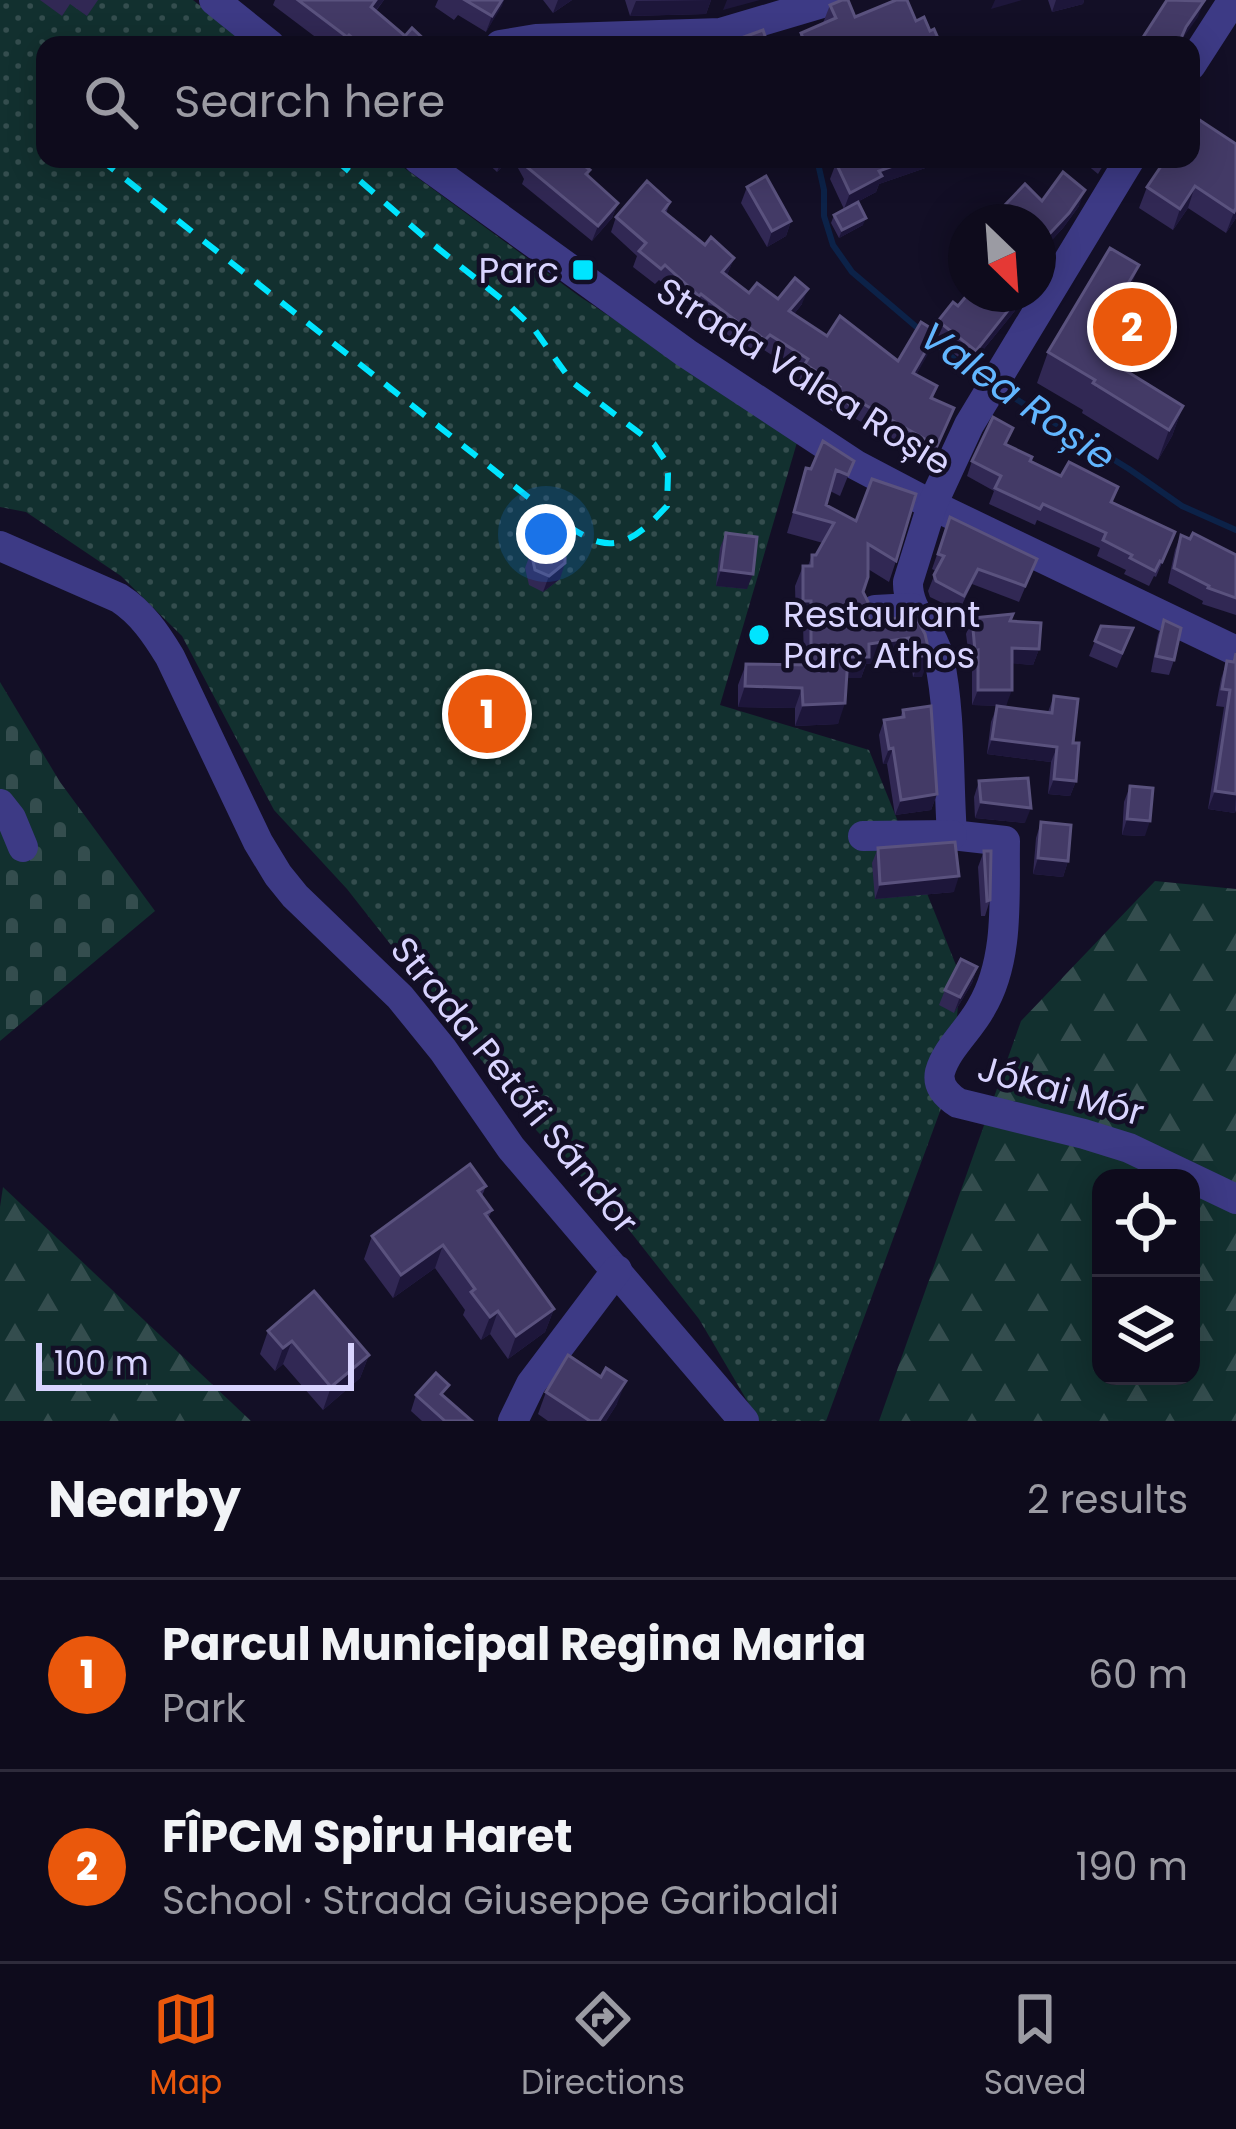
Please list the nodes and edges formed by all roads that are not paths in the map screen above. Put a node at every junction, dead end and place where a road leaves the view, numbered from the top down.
1 (214, 0) edge
2 (832, 0) edge
3 (1233, 0) edge
4 (259, 36) edge
5 (648, 36) edge
6 (1200, 51) edge
7 (430, 168) edge
8 (1125, 168) edge
9 (932, 505) junction
10 (0, 546) edge
11 (912, 608) junction
12 (875, 610) dead end
13 (1236, 651) edge
14 (0, 804) edge
15 (952, 835) junction
16 (863, 836) dead end
17 (23, 847) dead end
18 (1236, 1199) edge
19 (617, 1270) junction
20 (513, 1421) edge
21 (744, 1421) edge

1 - 4 street
2 - 5 street
3 - 6 street
7 - 9 street, Strada Valea Roșie
8 - 9 street
9 - 11 street
9 - 13 street, Strada Valea Roșie
10 - 19 street, Strada Petőfi Sándor
11 - 12 street
11 - 15 street
14 - 17 street
15 - 16 street
15 - 18 street, Jókai Mór
19 - 20 street
19 - 21 street, Strada Petőfi Sándor

